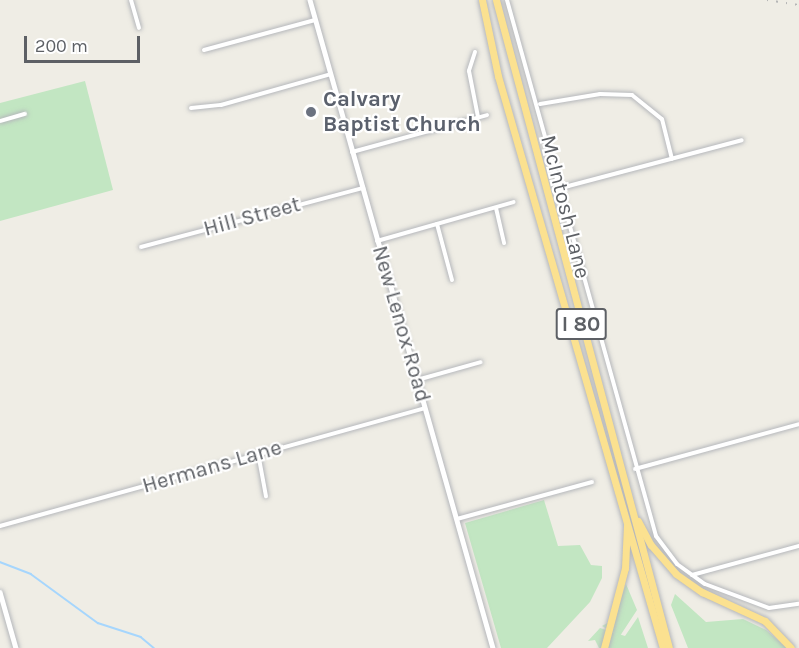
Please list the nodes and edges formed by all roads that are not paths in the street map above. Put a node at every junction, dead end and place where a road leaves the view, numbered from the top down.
1 (131, 0) edge
2 (310, 0) edge
3 (482, 0) edge
4 (496, 0) edge
5 (507, 0) edge
6 (315, 20) junction
7 (139, 28) dead end
8 (204, 50) dead end
9 (475, 52) dead end
10 (331, 74) junction
11 (540, 104) junction
12 (191, 108) dead end
13 (25, 114) dead end
14 (487, 115) dead end
15 (478, 117) junction
16 (0, 121) edge
17 (742, 140) dead end
18 (352, 152) junction
19 (672, 159) junction
20 (363, 188) junction
21 (557, 189) junction
22 (514, 202) dead end
23 (496, 208) junction
24 (437, 224) junction
25 (377, 241) junction
26 (504, 243) dead end
27 (141, 247) dead end
28 (452, 280) dead end
29 (481, 362) dead end
30 (417, 380) junction
31 (425, 408) junction
32 (799, 424) edge
33 (258, 453) junction
34 (635, 469) junction
35 (592, 482) dead end
36 (266, 496) dead end
37 (628, 498) junction
38 (457, 519) junction
39 (627, 519) junction
40 (0, 525) edge
41 (799, 546) edge
42 (692, 576) junction
43 (0, 592) edge
44 (799, 604) edge
45 (16, 648) edge
46 (493, 648) edge
47 (604, 648) edge
48 (663, 648) edge
49 (669, 648) edge
50 (791, 648) edge

1 - 7 street
2 - 6 street, New Lenox Road
3 - 39 highway, I 80
4 - 37 highway, I 80
5 - 11 street, McIntosh Lane
6 - 8 street
6 - 10 street, New Lenox Road
9 - 15 street
10 - 12 street
10 - 18 street, New Lenox Road
11 - 19 street
11 - 21 street, McIntosh Lane
13 - 16 street
14 - 15 street
15 - 18 street
17 - 19 street
18 - 20 street, New Lenox Road
19 - 21 street
20 - 25 street, New Lenox Road
20 - 27 street, Hill Street
21 - 34 street, McIntosh Lane
22 - 23 street
23 - 24 street
23 - 26 street
24 - 25 street
24 - 28 street
25 - 30 street, New Lenox Road
29 - 30 street
30 - 31 street, New Lenox Road
31 - 33 street, Hermans Lane
31 - 38 street, New Lenox Road
32 - 34 street
33 - 36 street
33 - 40 street, Hermans Lane
34 - 42 street, McIntosh Lane
35 - 38 street
37 - 49 highway, I 80
37 - 50 highway
38 - 46 street, New Lenox Road
39 - 47 highway
39 - 48 highway, I 80
41 - 42 street
42 - 44 street
43 - 45 street

